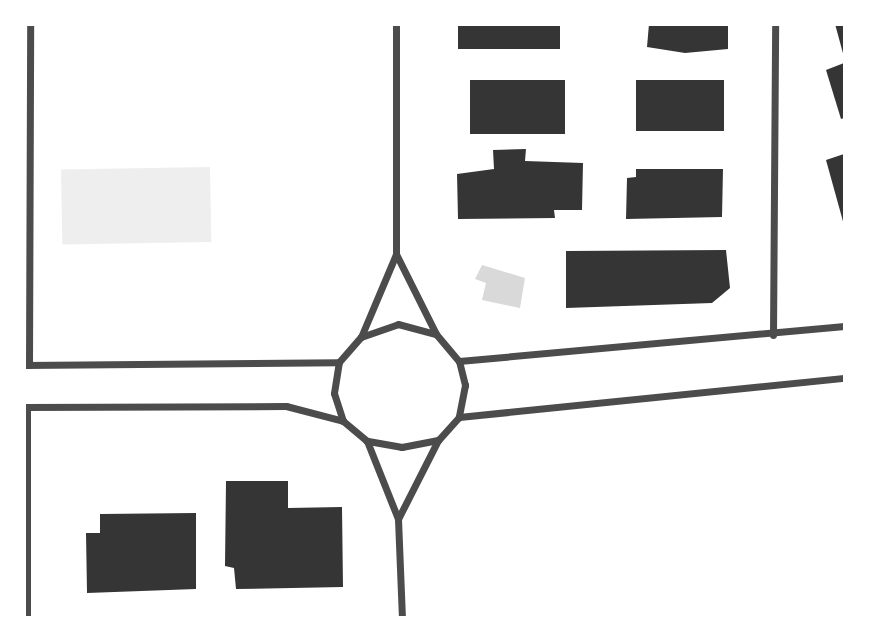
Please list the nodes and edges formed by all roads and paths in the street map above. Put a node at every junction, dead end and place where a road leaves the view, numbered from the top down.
1 (30, 24) edge
2 (396, 24) edge
3 (775, 24) edge
4 (396, 254) junction
5 (845, 326) edge
6 (436, 334) junction
7 (773, 334) junction
8 (361, 337) junction
9 (460, 361) junction
10 (339, 362) junction
11 (27, 365) edge
12 (845, 378) edge
13 (26, 407) edge
14 (459, 416) junction
15 (343, 421) junction
16 (438, 440) junction
17 (367, 441) junction
18 (398, 519) junction
19 (27, 618) edge
20 (402, 618) edge

1 - 11 street
2 - 4 street
3 - 7 street
4 - 6 street
4 - 8 street
5 - 7 street
6 - 8 street
6 - 9 street
7 - 9 street
8 - 10 street
9 - 14 street
10 - 11 street
10 - 15 street
12 - 14 street
13 - 15 street
13 - 19 street
14 - 16 street
15 - 17 street
16 - 17 street
16 - 18 street
17 - 18 street
18 - 20 street

